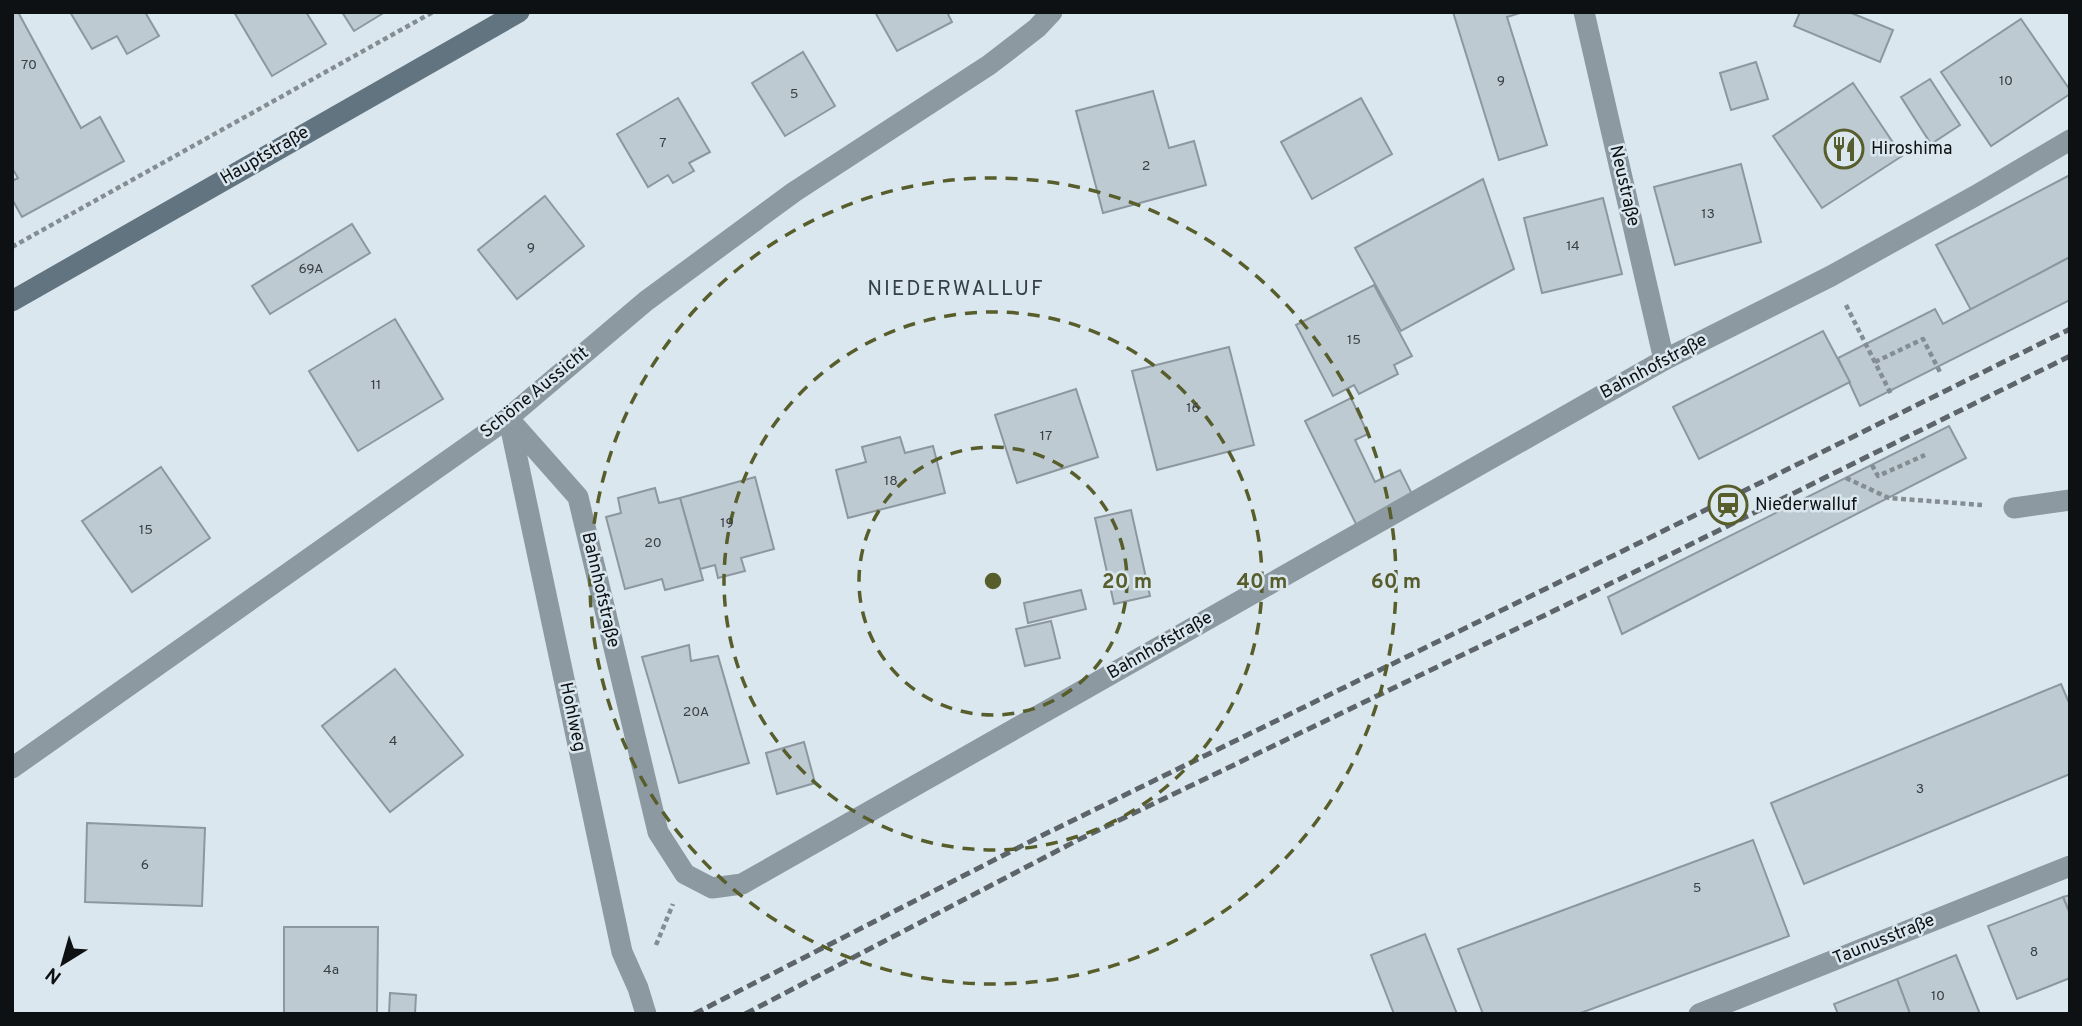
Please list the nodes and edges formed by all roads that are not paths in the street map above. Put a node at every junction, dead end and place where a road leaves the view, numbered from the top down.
1 (519, 12) edge
2 (1052, 12) edge
3 (1584, 12) edge
4 (2070, 140) edge
5 (12, 301) edge
6 (1664, 360) junction
7 (508, 418) junction
8 (2070, 500) edge
9 (2014, 508) road end
10 (12, 768) edge
11 (2070, 866) edge
12 (646, 1014) edge
13 (1699, 1014) edge

1 - 5 street, Hauptstraße
2 - 7 street, Schöne Aussicht
3 - 6 street, Neustraße
4 - 6 street, Bahnhofstraße
6 - 7 street, Bahnhofstraße
7 - 10 street, Schöne Aussicht
7 - 12 street, Hohlweg
8 - 9 street
11 - 13 street, Taunusstraße

